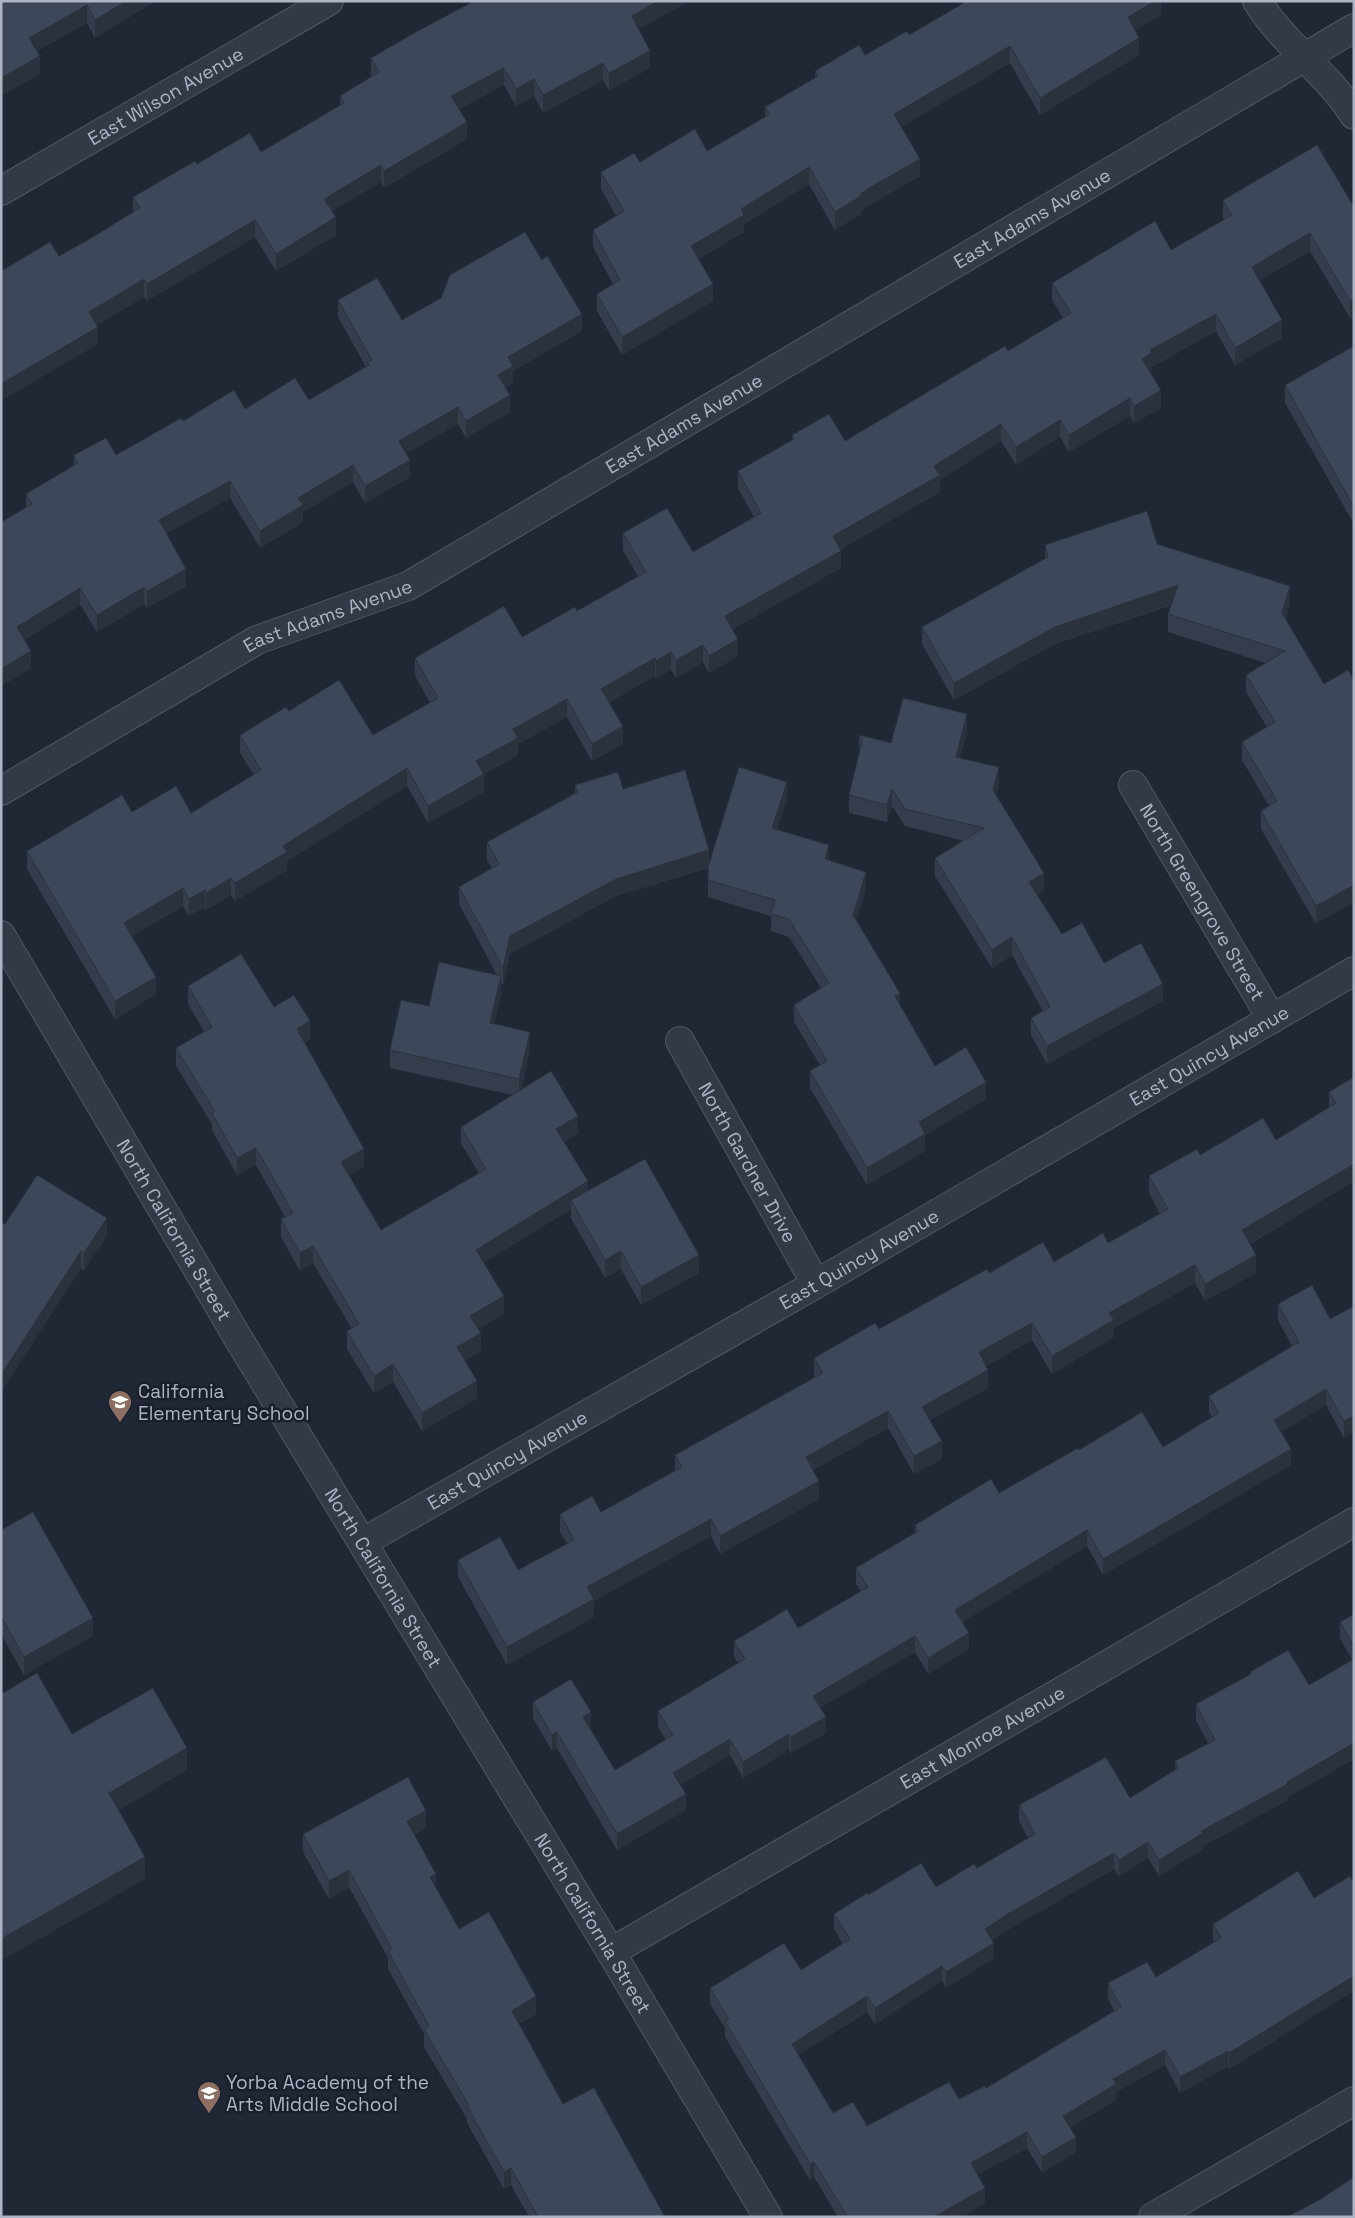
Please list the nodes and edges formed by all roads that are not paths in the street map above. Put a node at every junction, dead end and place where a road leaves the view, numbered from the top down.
1 (329, 1) edge
2 (1257, 1) edge
3 (1354, 28) edge
4 (1304, 58) junction
5 (1354, 115) edge
6 (1, 191) edge
7 (1133, 785) dead end
8 (1, 791) edge
9 (1, 935) edge
10 (1354, 971) edge
11 (1272, 1019) junction
12 (680, 1041) dead end
13 (816, 1284) junction
14 (1354, 1522) edge
15 (363, 1542) junction
16 (611, 1952) junction
17 (1354, 2100) edge
18 (768, 2217) edge
19 (1153, 2217) edge

1 - 6 street, East Wilson Avenue
2 - 4 street
3 - 4 street, East Adams Avenue
4 - 5 street
4 - 8 street, East Adams Avenue
7 - 11 street, North Greengrove Street
9 - 15 street, North California Street
10 - 11 street, East Quincy Avenue
11 - 13 street, East Quincy Avenue
12 - 13 street, North Gardner Drive
13 - 15 street, East Quincy Avenue
14 - 16 street, East Monroe Avenue
15 - 16 street, North California Street
16 - 18 street, North California Street
17 - 19 street

